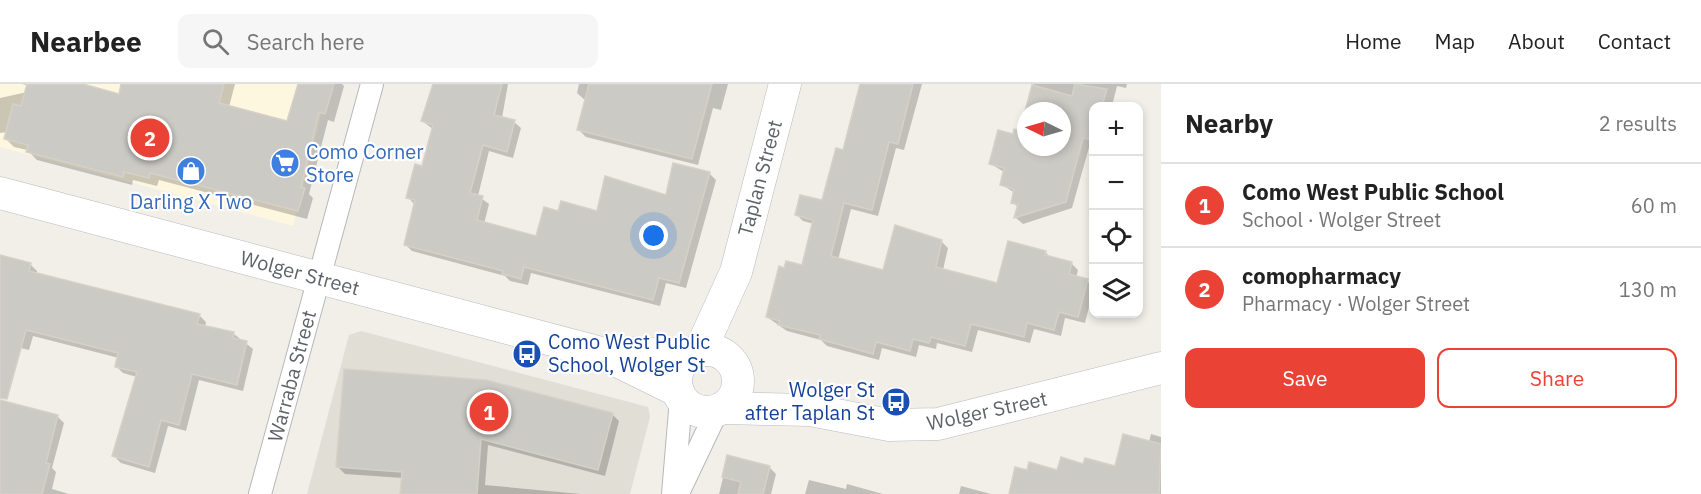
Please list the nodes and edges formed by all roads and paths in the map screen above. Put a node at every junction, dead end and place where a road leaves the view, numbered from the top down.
1 (372, 84) edge
2 (785, 84) edge
3 (0, 193) edge
4 (735, 272) junction
5 (319, 279) junction
6 (601, 353) junction
7 (696, 353) junction
8 (734, 367) junction
9 (1161, 368) edge
10 (680, 395) junction
11 (721, 409) junction
12 (810, 410) junction
13 (260, 494) edge
14 (675, 494) edge

1 - 5 street, Warraba Street
2 - 4 street, Taplan Street
3 - 5 street, Wolger Street
4 - 7 street, Taplan Street
4 - 8 street, Taplan Street
5 - 6 street, Wolger Street
5 - 13 street, Warraba Street
6 - 7 street, Wolger Street
6 - 10 street, Wolger Street
7 - 8 street
7 - 10 street
8 - 11 street
8 - 12 street, Wolger Street
9 - 12 street, Wolger Street
10 - 11 street
10 - 14 street
11 - 12 street, Wolger Street
11 - 14 street

